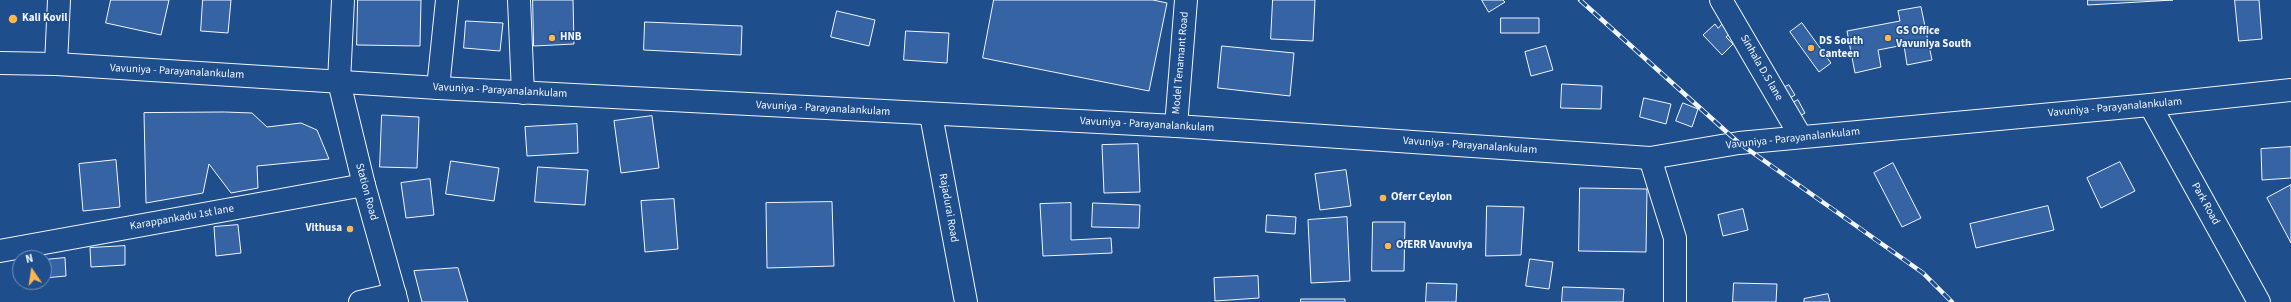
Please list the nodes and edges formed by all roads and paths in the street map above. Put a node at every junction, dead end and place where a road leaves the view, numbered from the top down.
1 (59, 0) edge
2 (343, 0) edge
3 (448, 0) edge
4 (519, 0) edge
5 (1186, 0) edge
6 (1721, 0) edge
7 (0, 64) edge
8 (56, 64) junction
9 (339, 82) junction
10 (438, 88) junction
11 (2291, 90) edge
12 (523, 93) junction
13 (2150, 105) junction
14 (931, 114) junction
15 (1176, 126) junction
16 (1801, 137) junction
17 (1650, 158) junction
18 (364, 185) junction
19 (0, 251) edge
20 (396, 298) edge
21 (360, 302) edge
22 (966, 302) edge
23 (1675, 302) edge
24 (2259, 302) edge

1 - 8 main road
2 - 9 main road, Station Road
3 - 10 main road
4 - 12 main road
5 - 15 main road, Model Tenamant Road
6 - 16 main road, Sinhala D.S lane
7 - 8 main road, Vavuniya - Parayanalankulam
8 - 9 main road, Vavuniya - Parayanalankulam
9 - 10 main road, Vavuniya - Parayanalankulam
9 - 18 main road, Station Road
10 - 12 main road, Vavuniya - Parayanalankulam
11 - 13 main road, Vavuniya - Parayanalankulam
12 - 14 main road, Vavuniya - Parayanalankulam
13 - 16 main road, Vavuniya - Parayanalankulam
13 - 24 main road, Park Road
14 - 15 main road, Vavuniya - Parayanalankulam
14 - 22 main road, Rajadurai Road
15 - 17 main road, Vavuniya - Parayanalankulam
16 - 17 main road, Vavuniya - Parayanalankulam
17 - 23 main road
18 - 19 main road, Karappankadu 1st lane
18 - 20 main road, Station Road
20 - 21 main road

